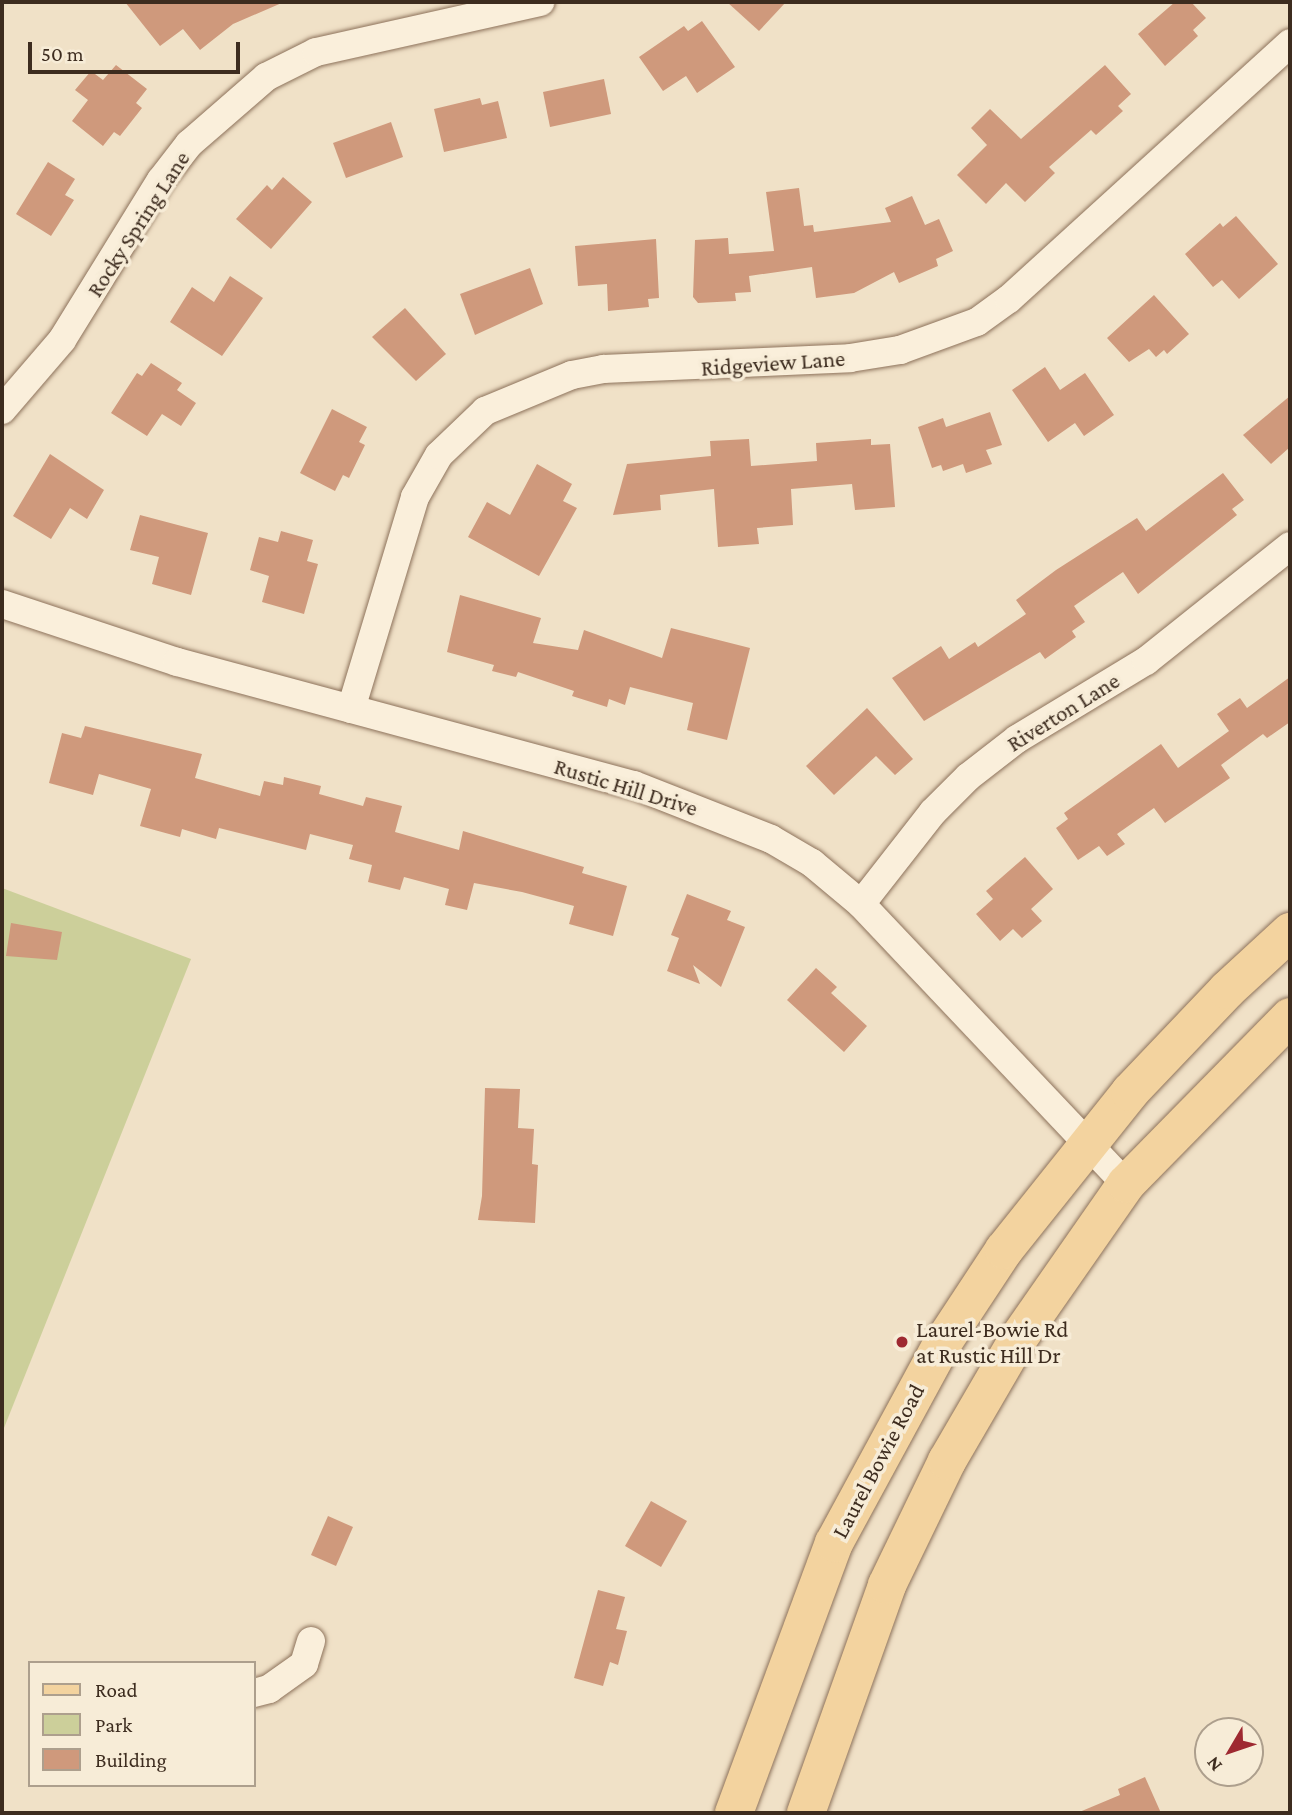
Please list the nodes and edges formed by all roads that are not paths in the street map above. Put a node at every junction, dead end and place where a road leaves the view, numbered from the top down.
1 (541, 2) edge
2 (1290, 43) edge
3 (2, 410) edge
4 (1290, 547) edge
5 (2, 604) edge
6 (351, 709) junction
7 (861, 904) junction
8 (1290, 932) edge
9 (1290, 1017) edge
10 (1088, 1143) junction
11 (1126, 1184) junction
12 (311, 1641) dead end
13 (256, 1692) edge
14 (734, 1813) edge
15 (806, 1813) edge

1 - 3 street, Rocky Spring Lane
2 - 6 street, Ridgeview Lane
4 - 7 street, Riverton Lane
5 - 6 street, Rustic Hill Drive
6 - 7 street, Rustic Hill Drive
7 - 10 street, Rustic Hill Drive
8 - 10 main road, Laurel Bowie Road
9 - 11 main road
10 - 11 street, Rustic Hill Drive
10 - 14 main road, Laurel Bowie Road
11 - 15 main road
12 - 13 street

